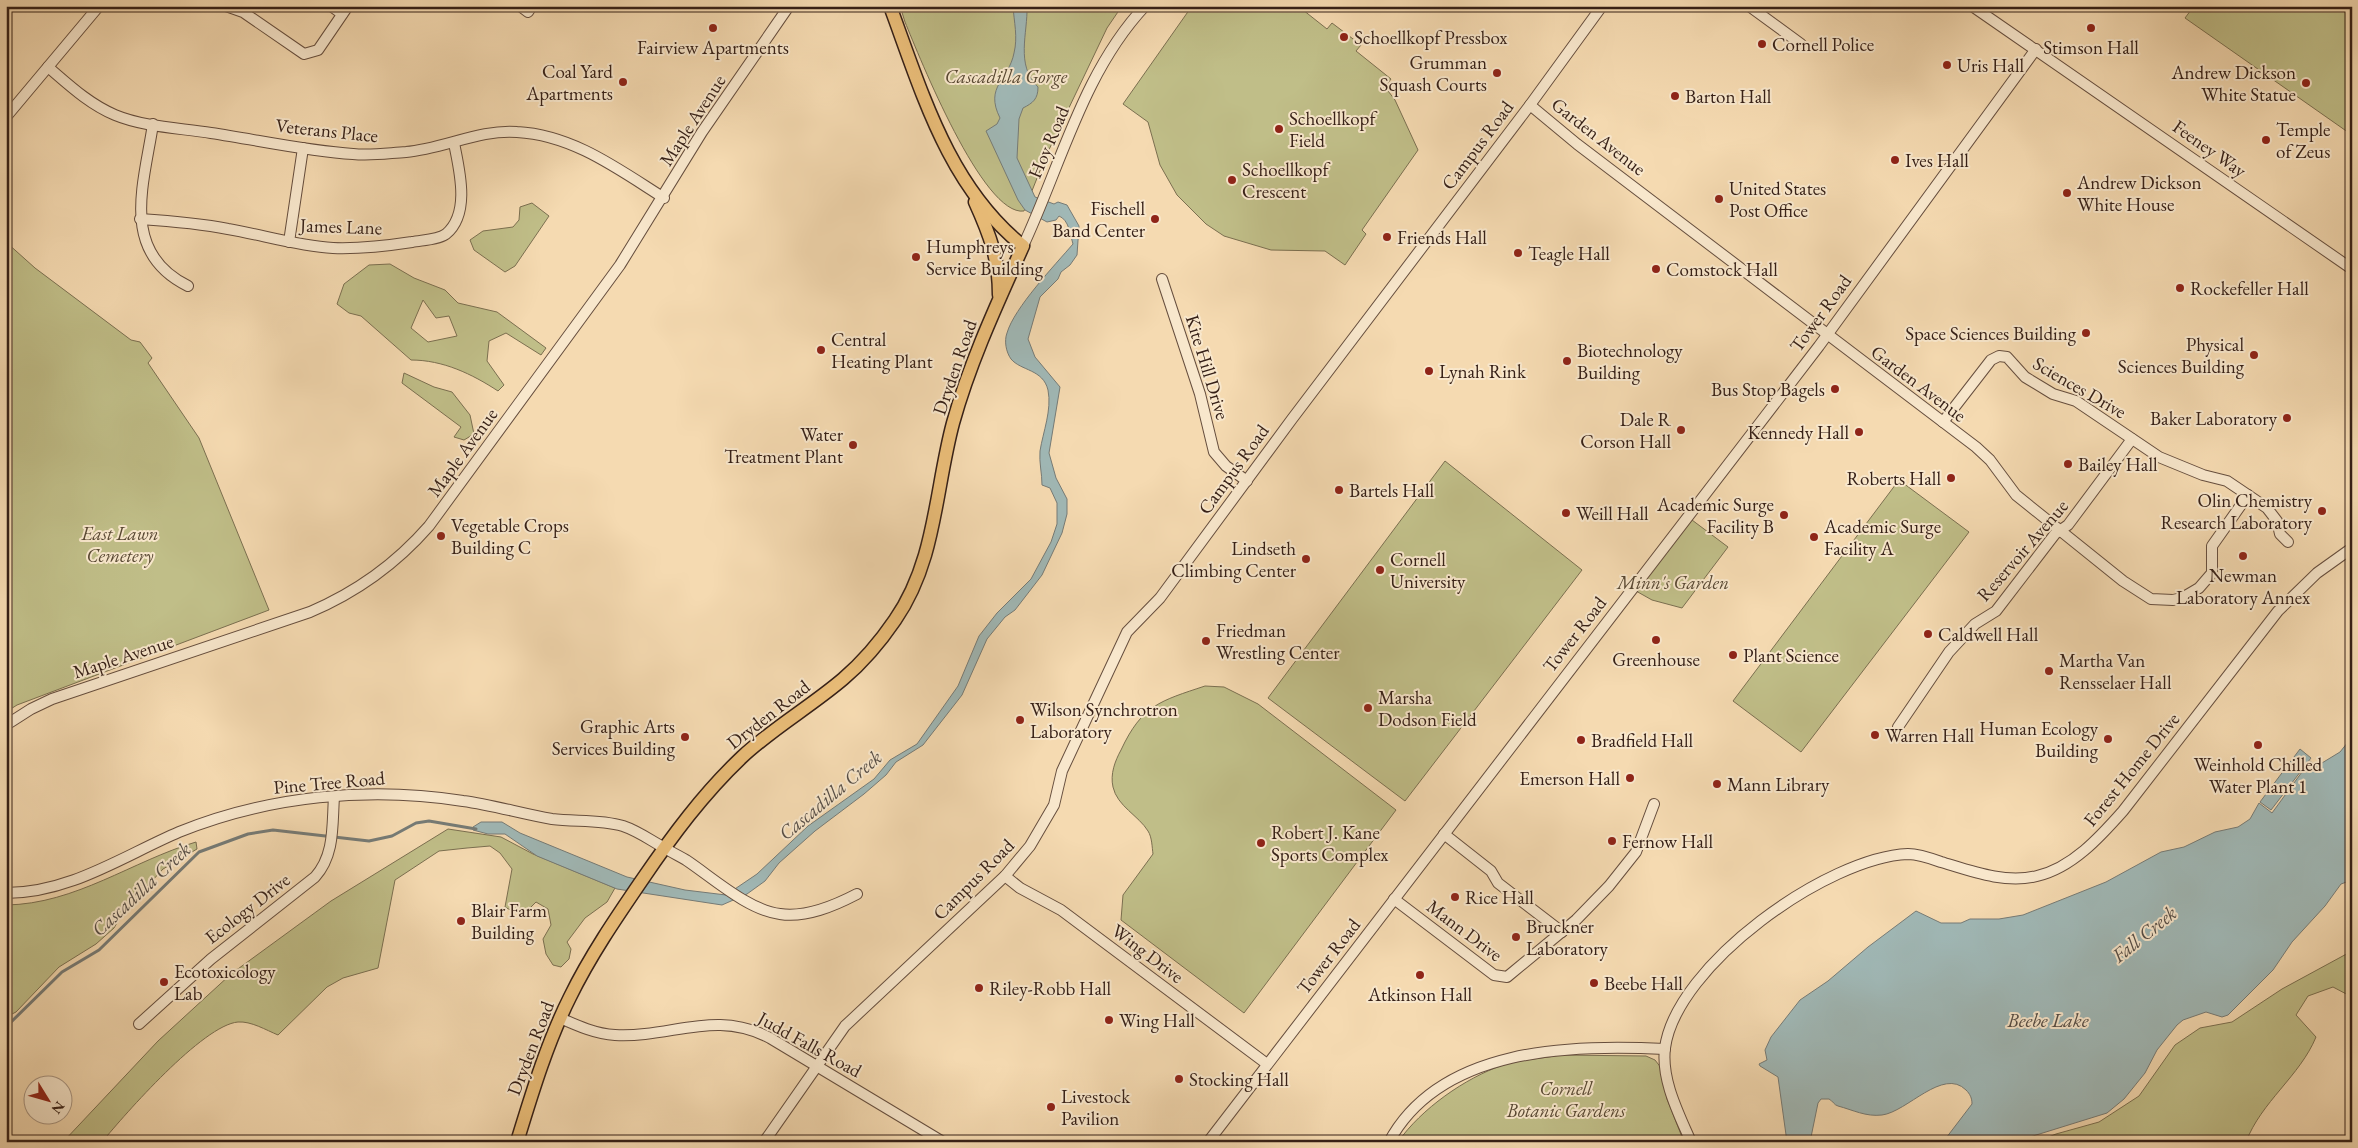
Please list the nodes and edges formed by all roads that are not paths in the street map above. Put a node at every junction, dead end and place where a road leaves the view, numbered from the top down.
1 (99, 6) edge
2 (226, 6) edge
3 (331, 6) edge
4 (789, 6) edge
5 (890, 6) edge
6 (1145, 6) edge
7 (1602, 6) edge
8 (1749, 6) edge
9 (1972, 6) edge
10 (345, 10) edge
11 (1801, 44) dead end
12 (2036, 50) junction
13 (48, 67) junction
14 (1530, 105) junction
15 (6, 117) edge
16 (153, 124) junction
17 (454, 143) junction
18 (303, 148) junction
19 (966, 181) junction
20 (664, 198) junction
21 (140, 219) junction
22 (288, 242) junction
23 (1023, 246) junction
24 (2352, 269) edge
25 (1162, 279) dead end
26 (188, 286) dead end
27 (998, 300) junction
28 (1827, 335) junction
29 (1943, 422) junction
30 (2132, 439) junction
31 (1247, 481) junction
32 (2248, 495) junction
33 (2062, 530) junction
34 (2288, 542) dead end
35 (2352, 548) edge
36 (6, 725) edge
37 (1898, 727) dead end
38 (334, 797) junction
39 (1654, 804) dead end
40 (1444, 834) junction
41 (663, 847) junction
42 (1005, 876) junction
43 (6, 893) edge
44 (857, 894) dead end
45 (1394, 899) junction
46 (1562, 932) junction
47 (560, 1018) junction
48 (139, 1024) dead end
49 (1665, 1048) junction
50 (1267, 1064) junction
51 (816, 1066) junction
52 (2352, 1136) edge
53 (517, 1142) edge
54 (764, 1142) edge
55 (943, 1142) edge
56 (1208, 1142) edge
57 (1389, 1142) edge
58 (1691, 1142) edge
59 (2347, 1142) edge

1 - 13 street
2 - 10 street
3 - 10 street
4 - 20 street, Maple Avenue
5 - 19 main road, Dryden Road
6 - 23 street, Hoy Road
7 - 14 street, Campus Road
8 - 11 street
9 - 12 street, Feeney Way
12 - 24 street, Feeney Way
12 - 28 street, Tower Road
13 - 15 street
13 - 16 street, Veterans Place
14 - 28 street, Garden Avenue
14 - 31 street, Campus Road
16 - 18 street, Veterans Place
16 - 21 street
17 - 18 street, Veterans Place
17 - 20 street, Veterans Place
17 - 22 street, James Lane
18 - 22 street
19 - 23 main road, Dryden Road
19 - 27 main road, Dryden Road
20 - 36 street, Maple Avenue
21 - 22 street, James Lane
21 - 26 street
23 - 27 main road, Dryden Road
25 - 31 street, Kite Hill Drive
27 - 41 main road, Dryden Road
28 - 29 street, Garden Avenue
28 - 40 street, Tower Road
29 - 30 street, Sciences Drive
29 - 33 street, Garden Avenue
30 - 32 street, Sciences Drive
30 - 33 street, Reservoir Avenue
31 - 42 street, Campus Road
32 - 33 street, Garden Avenue
32 - 34 street, Sciences Drive
33 - 37 street, Reservoir Avenue
35 - 49 street, Forest Home Drive
38 - 41 street, Pine Tree Road
38 - 43 street, Pine Tree Road
38 - 48 street, Ecology Drive
39 - 46 street, Mann Drive
40 - 45 street, Tower Road
40 - 46 street
41 - 44 street, Pine Tree Road
41 - 47 main road, Dryden Road
42 - 50 street, Wing Drive
42 - 51 street, Campus Road
45 - 46 street, Mann Drive
45 - 50 street, Tower Road
47 - 51 street, Judd Falls Road
47 - 53 main road, Dryden Road
49 - 57 street
49 - 58 street, Forest Home Drive
50 - 56 street, Tower Road
51 - 54 street, Campus Road
51 - 55 street, Judd Falls Road
52 - 59 street

